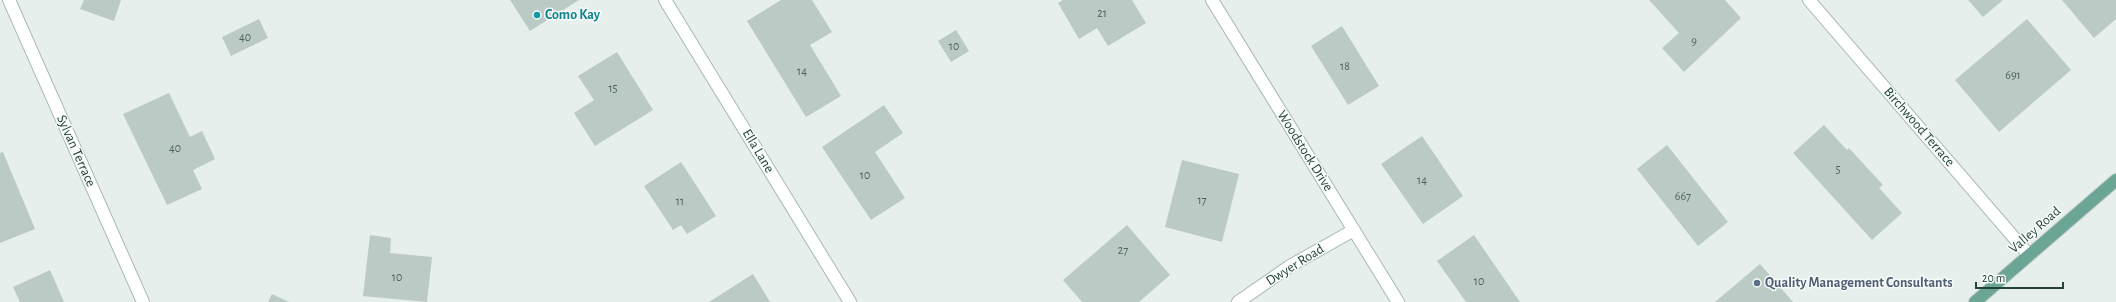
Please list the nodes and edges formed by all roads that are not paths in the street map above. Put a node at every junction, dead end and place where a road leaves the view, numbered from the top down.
1 (9, 0) edge
2 (665, 0) edge
3 (1212, 0) edge
4 (1809, 0) edge
5 (2116, 180) edge
6 (1354, 230) junction
7 (2029, 255) junction
8 (143, 302) edge
9 (850, 302) edge
10 (1238, 302) edge
11 (1398, 302) edge
12 (1974, 302) edge

1 - 8 street, Sylvan Terrace
2 - 9 street, Ella Lane
3 - 6 street, Woodstock Drive
4 - 7 street, Birchwood Terrace
5 - 7 main road, Valley Road
6 - 10 street, Dwyer Road
6 - 11 street, Woodstock Drive
7 - 12 main road, Valley Road

